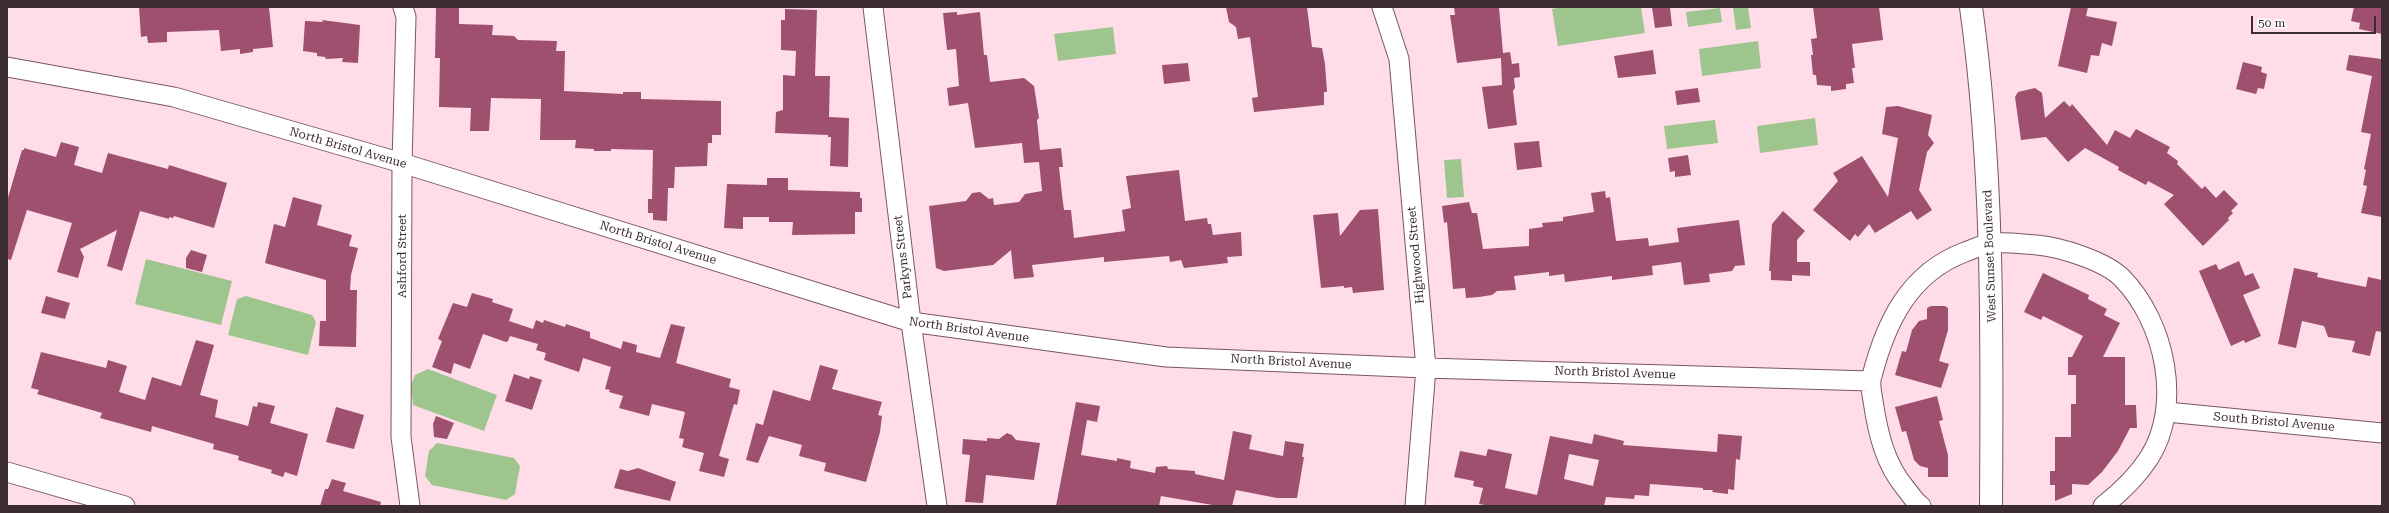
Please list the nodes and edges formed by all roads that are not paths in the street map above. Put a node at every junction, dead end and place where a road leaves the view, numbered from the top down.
1 (403, 7) edge
2 (873, 7) edge
3 (1382, 7) edge
4 (1971, 7) edge
5 (7, 67) edge
6 (402, 163) junction
7 (1991, 243) junction
8 (911, 322) junction
9 (1426, 368) junction
10 (1870, 381) junction
11 (2167, 412) junction
12 (2382, 432) edge
13 (7, 472) edge
14 (126, 506) edge
15 (410, 506) edge
16 (937, 506) edge
17 (1415, 506) edge
18 (1921, 506) edge
19 (1991, 506) edge
20 (2103, 506) edge

1 - 6 street, Ashford Street
2 - 8 street, Parkyns Street
3 - 9 street, Highwood Street
4 - 7 main road, West Sunset Boulevard
5 - 6 street, North Bristol Avenue
6 - 8 street, North Bristol Avenue
6 - 15 street, Ashford Street
7 - 10 street
7 - 11 street
7 - 19 main road, West Sunset Boulevard
8 - 9 street, North Bristol Avenue
8 - 16 street, Parkyns Street
9 - 10 street, North Bristol Avenue
9 - 17 street, Highwood Street
10 - 18 street
11 - 12 street, South Bristol Avenue
11 - 20 street
13 - 14 street

